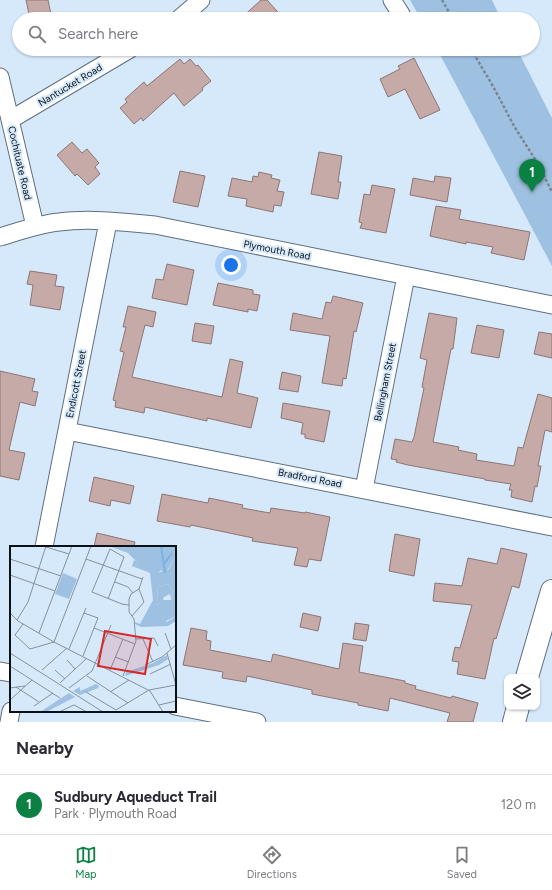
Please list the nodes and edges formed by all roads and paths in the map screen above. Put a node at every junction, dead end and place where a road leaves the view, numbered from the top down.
1 (201, 0) edge
2 (442, 0) edge
3 (187, 12) edge
4 (449, 12) edge
5 (118, 56) edge
6 (475, 56) edge
7 (0, 77) edge
8 (10, 120) junction
9 (552, 192) edge
10 (108, 222) junction
11 (35, 226) junction
12 (0, 237) edge
13 (406, 276) junction
14 (552, 306) edge
15 (67, 431) junction
16 (364, 489) junction
17 (552, 527) edge
18 (44, 546) edge
19 (552, 591) edge
20 (0, 671) edge
21 (10, 674) edge
22 (528, 674) edge
23 (176, 706) edge
24 (517, 710) edge
25 (11, 712) edge
26 (9, 722) edge
27 (257, 722) edge
28 (514, 722) edge

1 - 3 street
2 - 4 path
5 - 8 street, Nantucket Road
6 - 9 path
7 - 8 street, Cochituate Road
8 - 11 street, Cochituate Road
10 - 11 street, Plymouth Road
10 - 13 street, Plymouth Road
10 - 15 street, Endicott Street
11 - 12 street, Plymouth Road
13 - 14 street, Plymouth Road
13 - 16 street, Bellingham Street
15 - 16 street, Bradford Road
15 - 18 street, Endicott Street
16 - 17 street, Bradford Road
19 - 22 street
20 - 21 street
23 - 27 street
24 - 28 street
25 - 26 street

